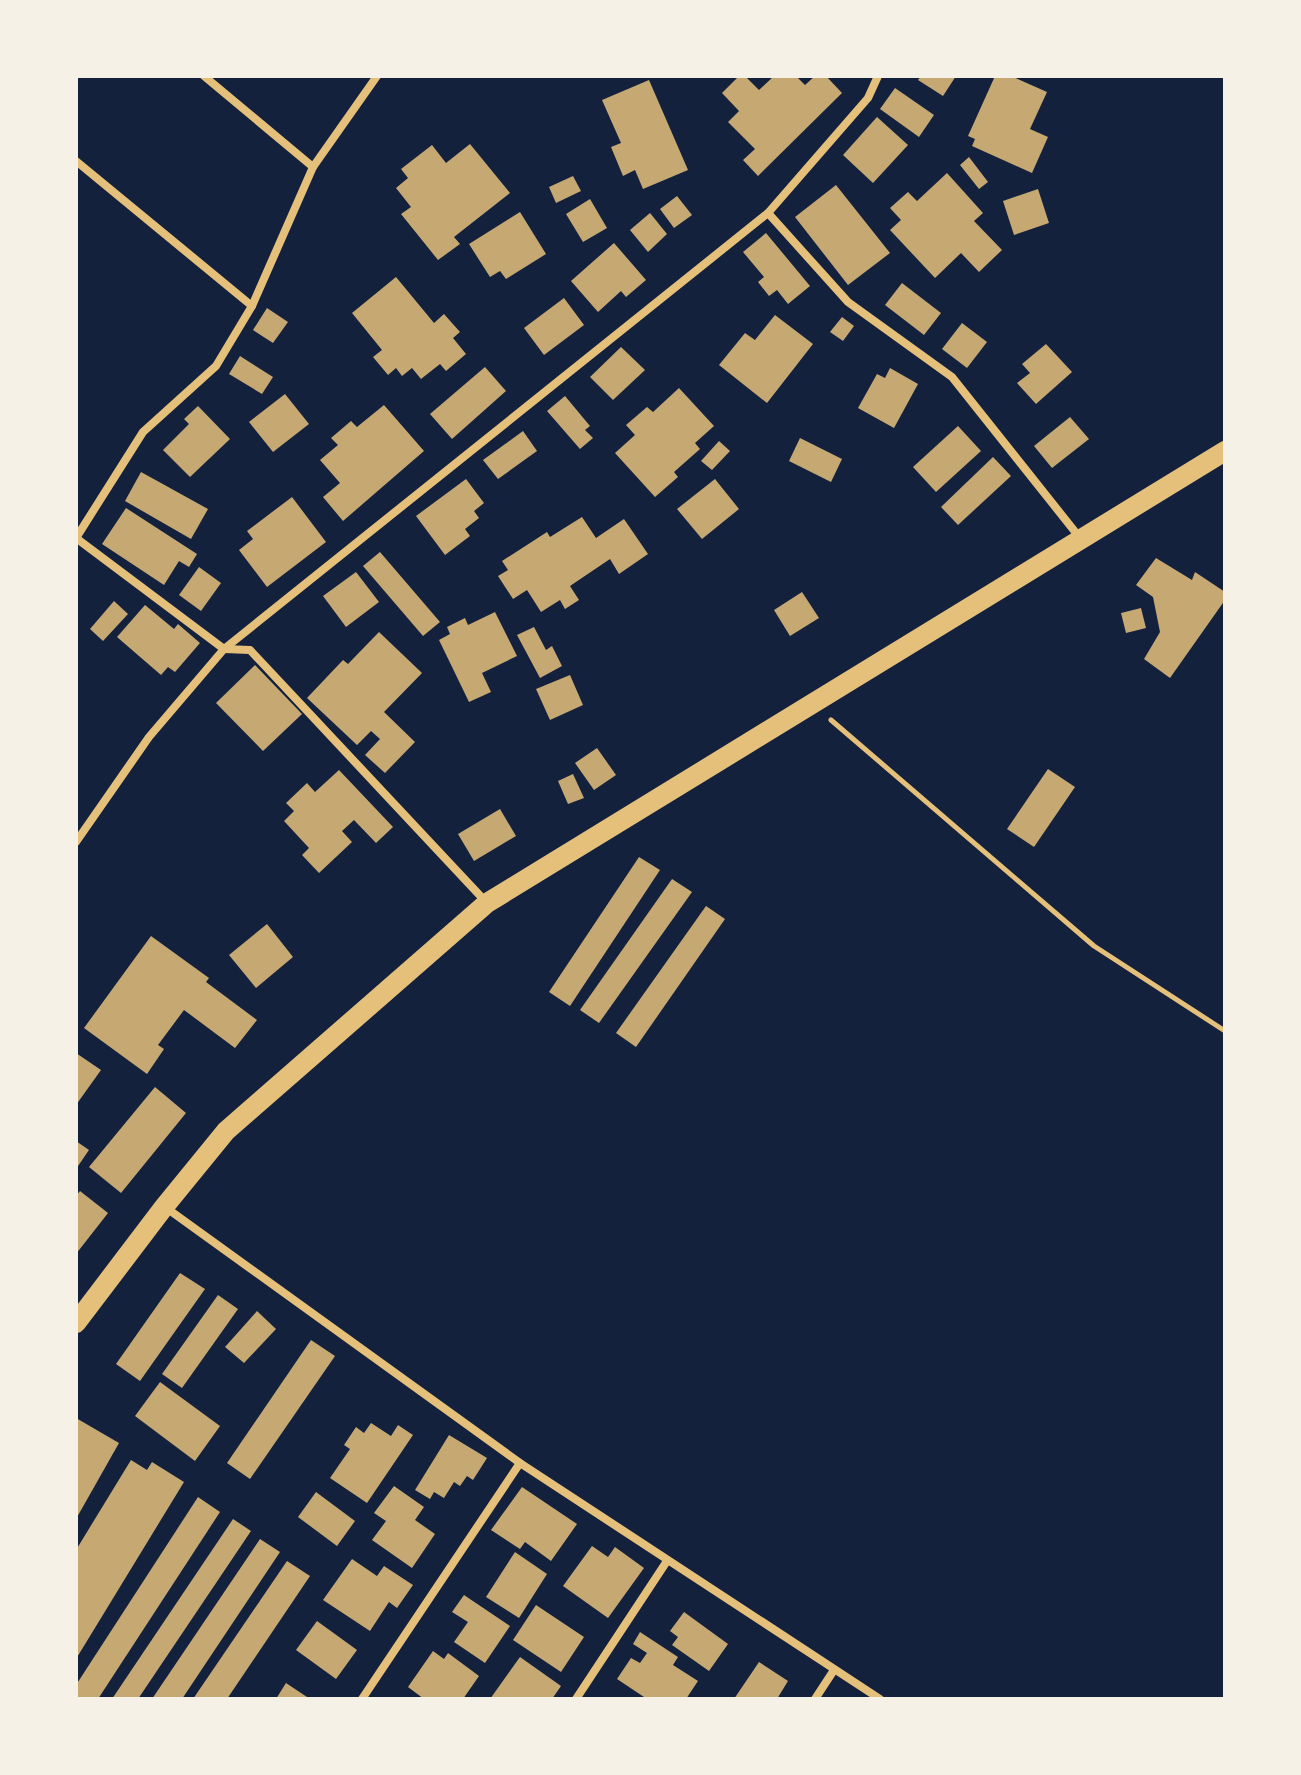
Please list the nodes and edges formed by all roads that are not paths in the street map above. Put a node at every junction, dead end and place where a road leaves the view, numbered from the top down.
1 (204, 76) edge
2 (377, 76) edge
3 (878, 76) edge
4 (76, 161) edge
5 (313, 167) junction
6 (768, 213) junction
7 (252, 306) junction
8 (1225, 451) edge
9 (76, 538) edge
10 (1080, 538) junction
11 (224, 649) junction
12 (76, 842) edge
13 (487, 903) junction
14 (164, 1207) junction
15 (76, 1323) edge
16 (520, 1463) junction
17 (667, 1561) junction
18 (834, 1670) junction
19 (362, 1699) edge
20 (576, 1699) edge
21 (815, 1699) edge
22 (880, 1699) edge

1 - 5 street
2 - 5 street
3 - 6 street
4 - 7 street
5 - 7 street
6 - 10 street
6 - 11 street
7 - 9 street
8 - 10 main road
9 - 11 street
10 - 13 main road
11 - 12 street
11 - 13 street
13 - 14 main road
14 - 15 main road
14 - 16 street
16 - 17 street
16 - 19 street
17 - 18 street
17 - 20 street
18 - 21 street
18 - 22 street

